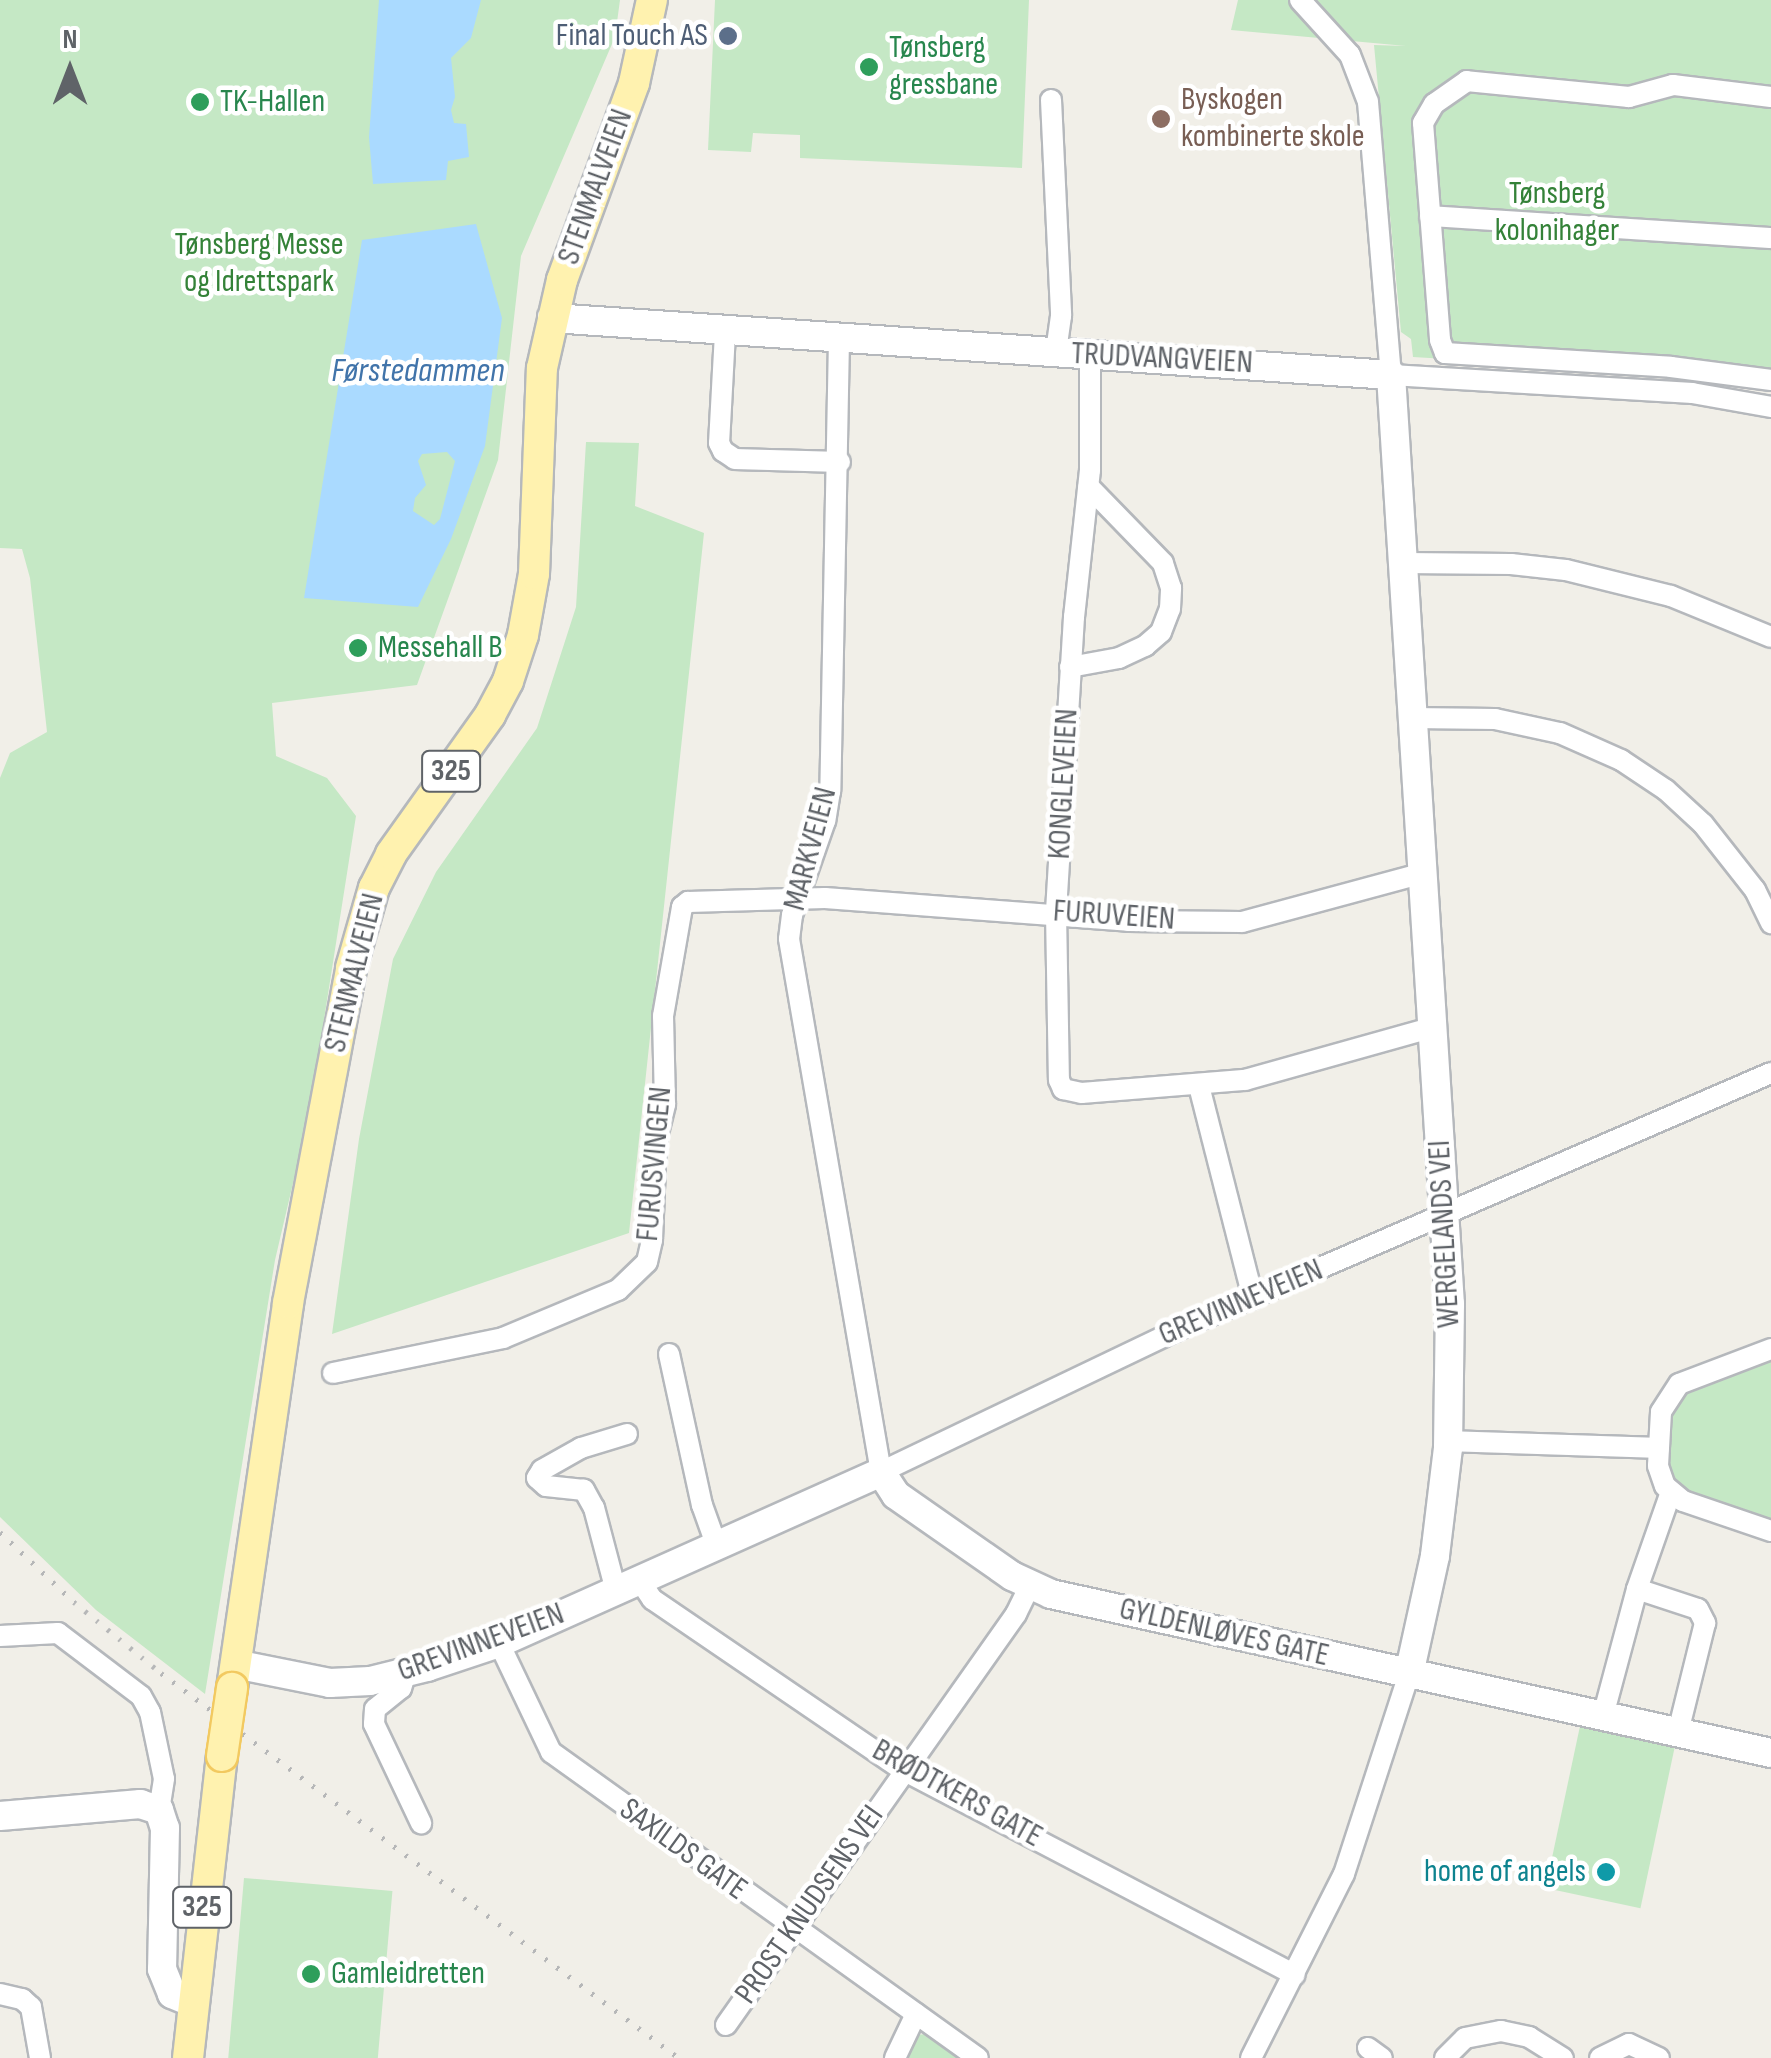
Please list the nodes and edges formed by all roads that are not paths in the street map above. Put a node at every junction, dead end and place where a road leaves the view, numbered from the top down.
1 (1300, 0) edge
2 (650, 3) edge
3 (1771, 97) edge
4 (1050, 100) dead end
5 (1430, 216) junction
6 (1771, 238) edge
7 (552, 318) junction
8 (725, 332) junction
9 (839, 338) junction
10 (1056, 353) junction
11 (1090, 356) junction
12 (1391, 375) junction
13 (1771, 380) edge
14 (1771, 407) edge
15 (840, 462) junction
16 (1088, 486) junction
17 (1402, 563) junction
18 (1771, 637) edge
19 (1070, 667) junction
20 (1412, 718) junction
21 (1424, 873) junction
22 (1763, 886) edge
23 (797, 900) junction
24 (1056, 912) junction
25 (1771, 923) edge
26 (1432, 1028) junction
27 (1771, 1073) edge
28 (1198, 1086) junction
29 (1446, 1216) junction
30 (1253, 1298) junction
31 (1771, 1349) edge
32 (669, 1354) dead end
33 (334, 1373) dead end
34 (627, 1434) dead end
35 (1448, 1441) junction
36 (1659, 1448) junction
37 (882, 1472) junction
38 (1670, 1492) junction
39 (1771, 1531) edge
40 (717, 1547) junction
41 (628, 1586) junction
42 (1029, 1587) junction
43 (1637, 1589) junction
44 (0, 1636) edge
45 (499, 1643) junction
46 (406, 1672) junction
47 (1410, 1674) junction
48 (233, 1676) junction
49 (1604, 1716) junction
50 (1678, 1732) junction
51 (1771, 1753) edge
52 (903, 1770) junction
53 (160, 1810) junction
54 (0, 1816) edge
55 (421, 1823) dead end
56 (794, 1928) junction
57 (1295, 1975) junction
58 (0, 1994) edge
59 (193, 2003) junction
60 (916, 2014) junction
61 (726, 2026) dead end
62 (40, 2058) edge
63 (188, 2058) edge
64 (896, 2058) edge
65 (978, 2058) edge
66 (1251, 2058) edge
67 (1445, 2058) edge
68 (1563, 2058) edge
69 (1600, 2058) edge
70 (1659, 2058) edge

1 - 12 street
2 - 7 main road, STENMALVEIEN / 325
3 - 5 street
4 - 10 street
5 - 6 street
5 - 13 street
7 - 8 main road, TRUDVANGVEIEN
7 - 48 main road, STENMALVEIEN / 325
8 - 9 main road, TRUDVANGVEIEN
8 - 15 street
9 - 10 main road, TRUDVANGVEIEN
9 - 15 street, MARKVEIEN
10 - 11 main road, TRUDVANGVEIEN
11 - 12 main road, TRUDVANGVEIEN
11 - 16 street, KONGLEVEIEN
12 - 14 street, TRUDVANGVEIEN
12 - 17 main road, WERGELANDS VEI
15 - 23 street, MARKVEIEN
16 - 19 street, KONGLEVEIEN
16 - 19 street, KONGLEVEIEN
17 - 18 street
17 - 20 main road, WERGELANDS VEI
19 - 24 street, KONGLEVEIEN
20 - 21 main road, WERGELANDS VEI
20 - 22 street
21 - 24 street, FURUVEIEN
21 - 26 main road, WERGELANDS VEI
22 - 25 street
23 - 24 street, FURUVEIEN
23 - 33 street, FURUSVINGEN
23 - 37 street, MARKVEIEN
24 - 28 street, KONGLEVEIEN
26 - 28 street
26 - 29 main road, WERGELANDS VEI
27 - 29 street, GREVINNEVEIEN
28 - 30 street
29 - 30 street, GREVINNEVEIEN
29 - 35 main road, WERGELANDS VEI
30 - 37 street, GREVINNEVEIEN
31 - 36 street
32 - 40 street
34 - 41 street
35 - 36 street
35 - 47 main road, WERGELANDS VEI
36 - 38 street
37 - 40 main road, GREVINNEVEIEN
37 - 42 main road, GYLDENLØVES GATE
38 - 39 street
38 - 43 street
40 - 41 main road, GREVINNEVEIEN
41 - 45 main road, GREVINNEVEIEN
41 - 52 street, BRØDTKERS GATE
42 - 47 main road, GYLDENLØVES GATE
42 - 52 street, PROST KNUDSENS VEI
43 - 49 street
43 - 50 street
44 - 53 street
45 - 46 main road, GREVINNEVEIEN
45 - 56 street, SAXILDS GATE
46 - 48 main road, GREVINNEVEIEN
46 - 55 street
47 - 49 main road, GYLDENLØVES GATE
47 - 57 street, WERGELANDS VEI
48 - 59 main road, 325, bridge
49 - 50 main road, GYLDENLØVES GATE
50 - 51 main road, GYLDENLØVES GATE
52 - 56 street, PROST KNUDSENS VEI
52 - 57 street, BRØDTKERS GATE
53 - 54 main road
53 - 59 main road
56 - 60 street, SAXILDS GATE
56 - 61 street, PROST KNUDSENS VEI
57 - 66 street, WERGELANDS VEI
58 - 62 street
59 - 63 main road, 325
60 - 64 street
60 - 65 street, SAXILDS GATE
67 - 68 street
69 - 70 street

